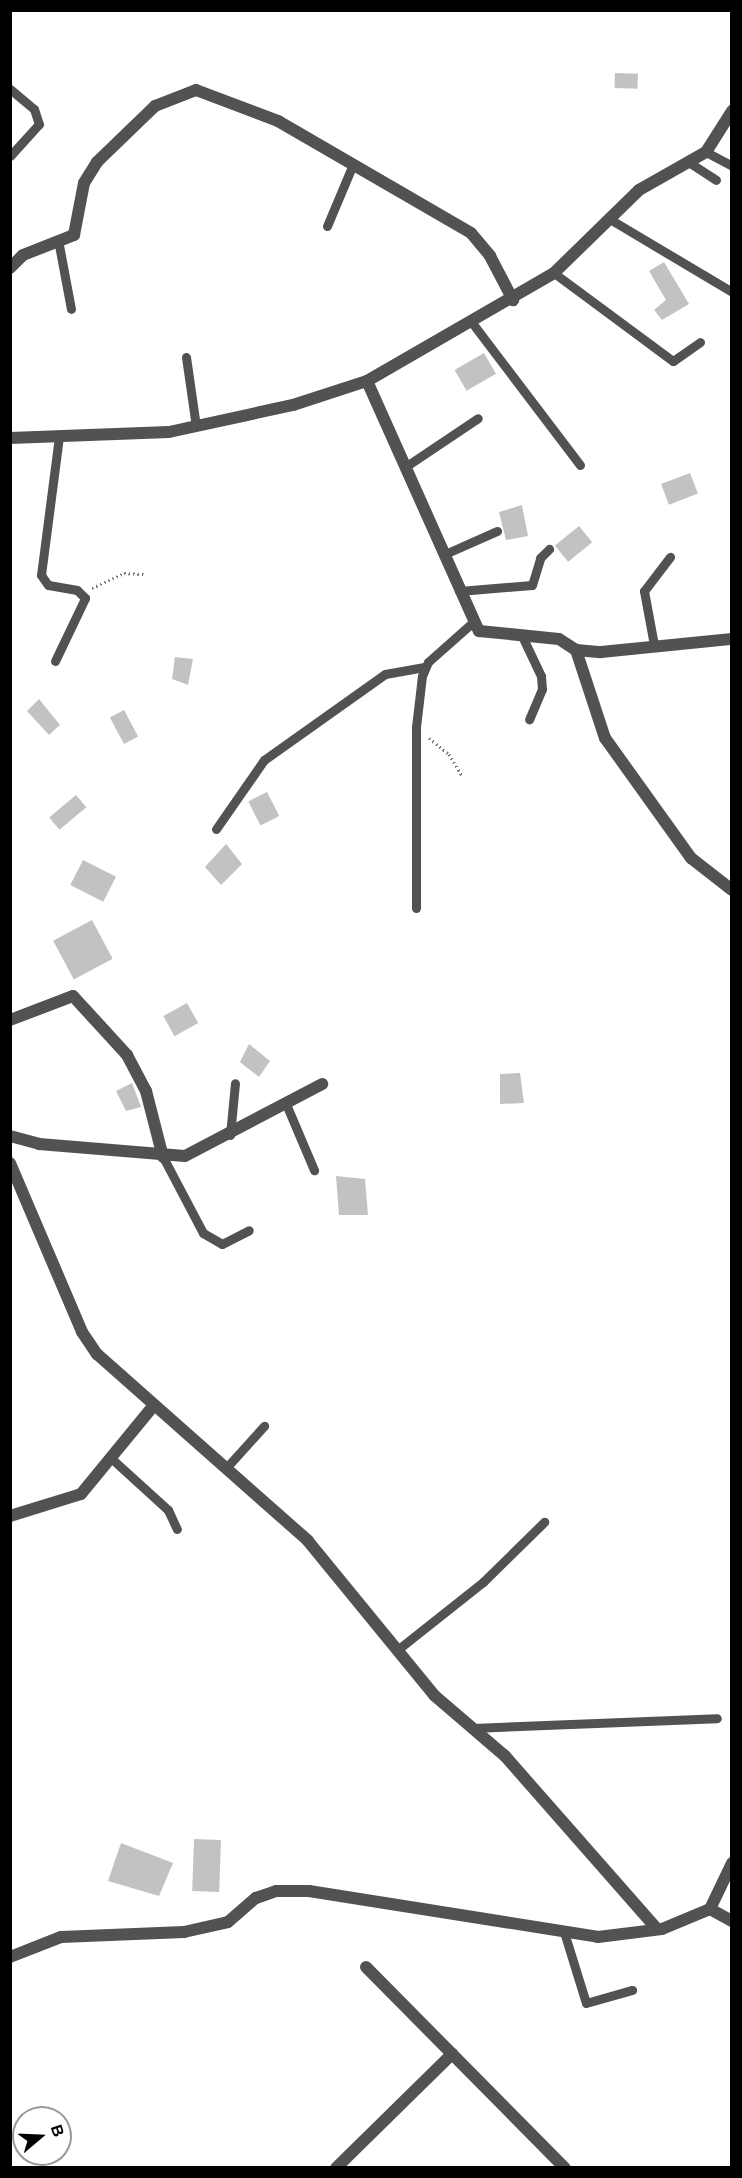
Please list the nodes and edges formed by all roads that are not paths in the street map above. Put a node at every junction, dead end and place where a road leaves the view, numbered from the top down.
1 (10, 89) edge
2 (732, 111) edge
3 (706, 152) junction
4 (10, 156) edge
5 (690, 163) junction
6 (353, 164) junction
7 (732, 166) edge
8 (716, 180) dead end
9 (608, 218) junction
10 (327, 226) dead end
11 (59, 245) junction
12 (10, 268) edge
13 (554, 273) junction
14 (732, 292) edge
15 (513, 300) junction
16 (71, 309) dead end
17 (473, 324) junction
18 (700, 342) dead end
19 (186, 357) dead end
20 (367, 381) junction
21 (478, 418) dead end
22 (196, 426) junction
23 (59, 436) junction
24 (10, 438) edge
25 (408, 465) junction
26 (580, 465) dead end
27 (497, 531) dead end
28 (549, 549) dead end
29 (445, 554) junction
30 (670, 557) dead end
31 (459, 591) junction
32 (472, 623) junction
33 (522, 636) junction
34 (732, 639) edge
35 (654, 645) junction
36 (576, 650) junction
37 (55, 661) dead end
38 (424, 667) junction
39 (529, 719) dead end
40 (216, 829) dead end
41 (732, 890) edge
42 (416, 908) dead end
43 (10, 1020) edge
44 (235, 1083) dead end
45 (322, 1084) dead end
46 (286, 1104) junction
47 (230, 1135) junction
48 (10, 1136) edge
49 (163, 1157) junction
50 (10, 1162) edge
51 (314, 1170) dead end
52 (249, 1230) dead end
53 (154, 1405) junction
54 (264, 1426) dead end
55 (112, 1459) junction
56 (226, 1468) junction
57 (10, 1516) edge
58 (544, 1522) dead end
59 (177, 1529) dead end
60 (400, 1647) junction
61 (717, 1718) dead end
62 (473, 1728) junction
63 (732, 1863) edge
64 (710, 1909) junction
65 (732, 1921) edge
66 (657, 1929) junction
67 (564, 1932) junction
68 (10, 1957) edge
69 (366, 1967) dead end
70 (632, 1990) dead end
71 (452, 2054) junction
72 (344, 2165) edge
73 (565, 2168) edge

1 - 4 lane
2 - 3 street
3 - 5 street
3 - 7 lane
5 - 8 lane
5 - 9 street
6 - 10 lane
6 - 11 street
6 - 15 street
9 - 13 street
9 - 14 lane
11 - 12 street
11 - 16 lane
13 - 15 street
13 - 18 lane
15 - 17 street
17 - 20 street
17 - 26 lane
19 - 22 lane
20 - 22 street
20 - 25 street
21 - 25 lane
22 - 23 street
23 - 24 street
23 - 37 lane
25 - 29 street
27 - 29 lane
28 - 31 lane
29 - 31 street
30 - 35 lane
31 - 32 street
32 - 33 street
32 - 38 lane
33 - 36 street
33 - 39 lane
34 - 35 street
35 - 36 street
36 - 41 street
38 - 40 lane
38 - 42 lane
43 - 49 street
44 - 47 lane
45 - 46 street
46 - 47 street
46 - 51 lane
47 - 49 street
48 - 49 street
49 - 52 lane
50 - 53 street
53 - 55 street
53 - 56 street
54 - 56 lane
55 - 57 street
55 - 59 lane
56 - 60 street
58 - 60 lane
60 - 62 street
61 - 62 lane
62 - 66 street
63 - 64 street
64 - 65 street
64 - 66 street
66 - 67 street
67 - 68 street
67 - 70 lane
69 - 71 street
71 - 72 street
71 - 73 street

